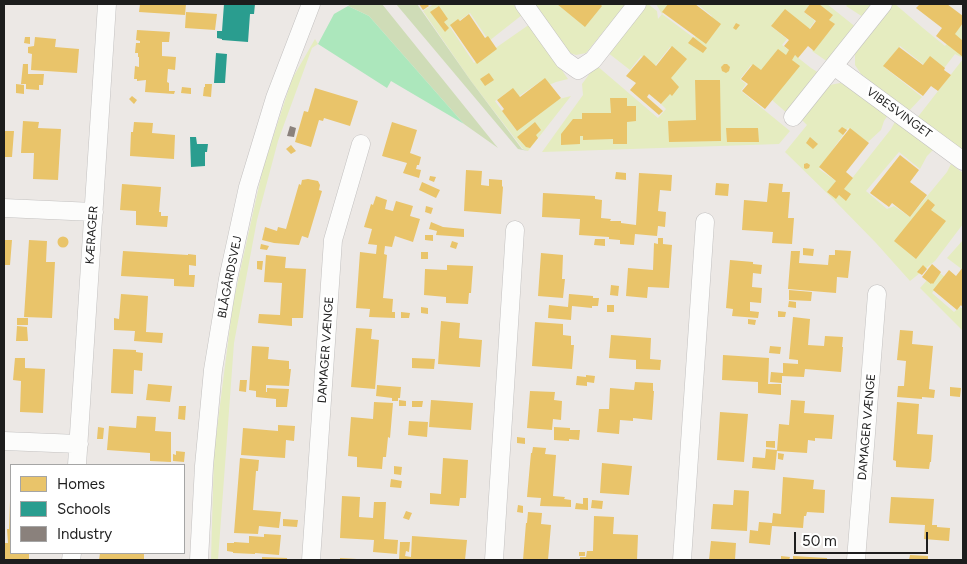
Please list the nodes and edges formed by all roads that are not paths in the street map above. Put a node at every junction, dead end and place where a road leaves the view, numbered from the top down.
1 (107, 4) edge
2 (311, 4) edge
3 (524, 4) edge
4 (637, 4) edge
5 (883, 4) edge
6 (834, 66) junction
7 (793, 117) dead end
8 (361, 144) dead end
9 (963, 161) edge
10 (4, 208) edge
11 (94, 212) junction
12 (705, 222) dead end
13 (515, 230) dead end
14 (877, 294) dead end
15 (4, 441) edge
16 (79, 444) junction
17 (77, 464) edge
18 (199, 560) edge
19 (311, 560) edge
20 (494, 560) edge
21 (682, 560) edge
22 (856, 560) edge

1 - 11 street, KÆRAGER
2 - 18 street, BLÅGÅRDSVEJ
3 - 4 street
5 - 6 street
6 - 7 street
6 - 9 street, VIBESVINGET
8 - 19 street, DAMAGER VÆNGE
10 - 11 street
11 - 16 street, KÆRAGER
12 - 21 street
13 - 20 street
14 - 22 street, DAMAGER VÆNGE
15 - 16 street
16 - 17 street, KÆRAGER

